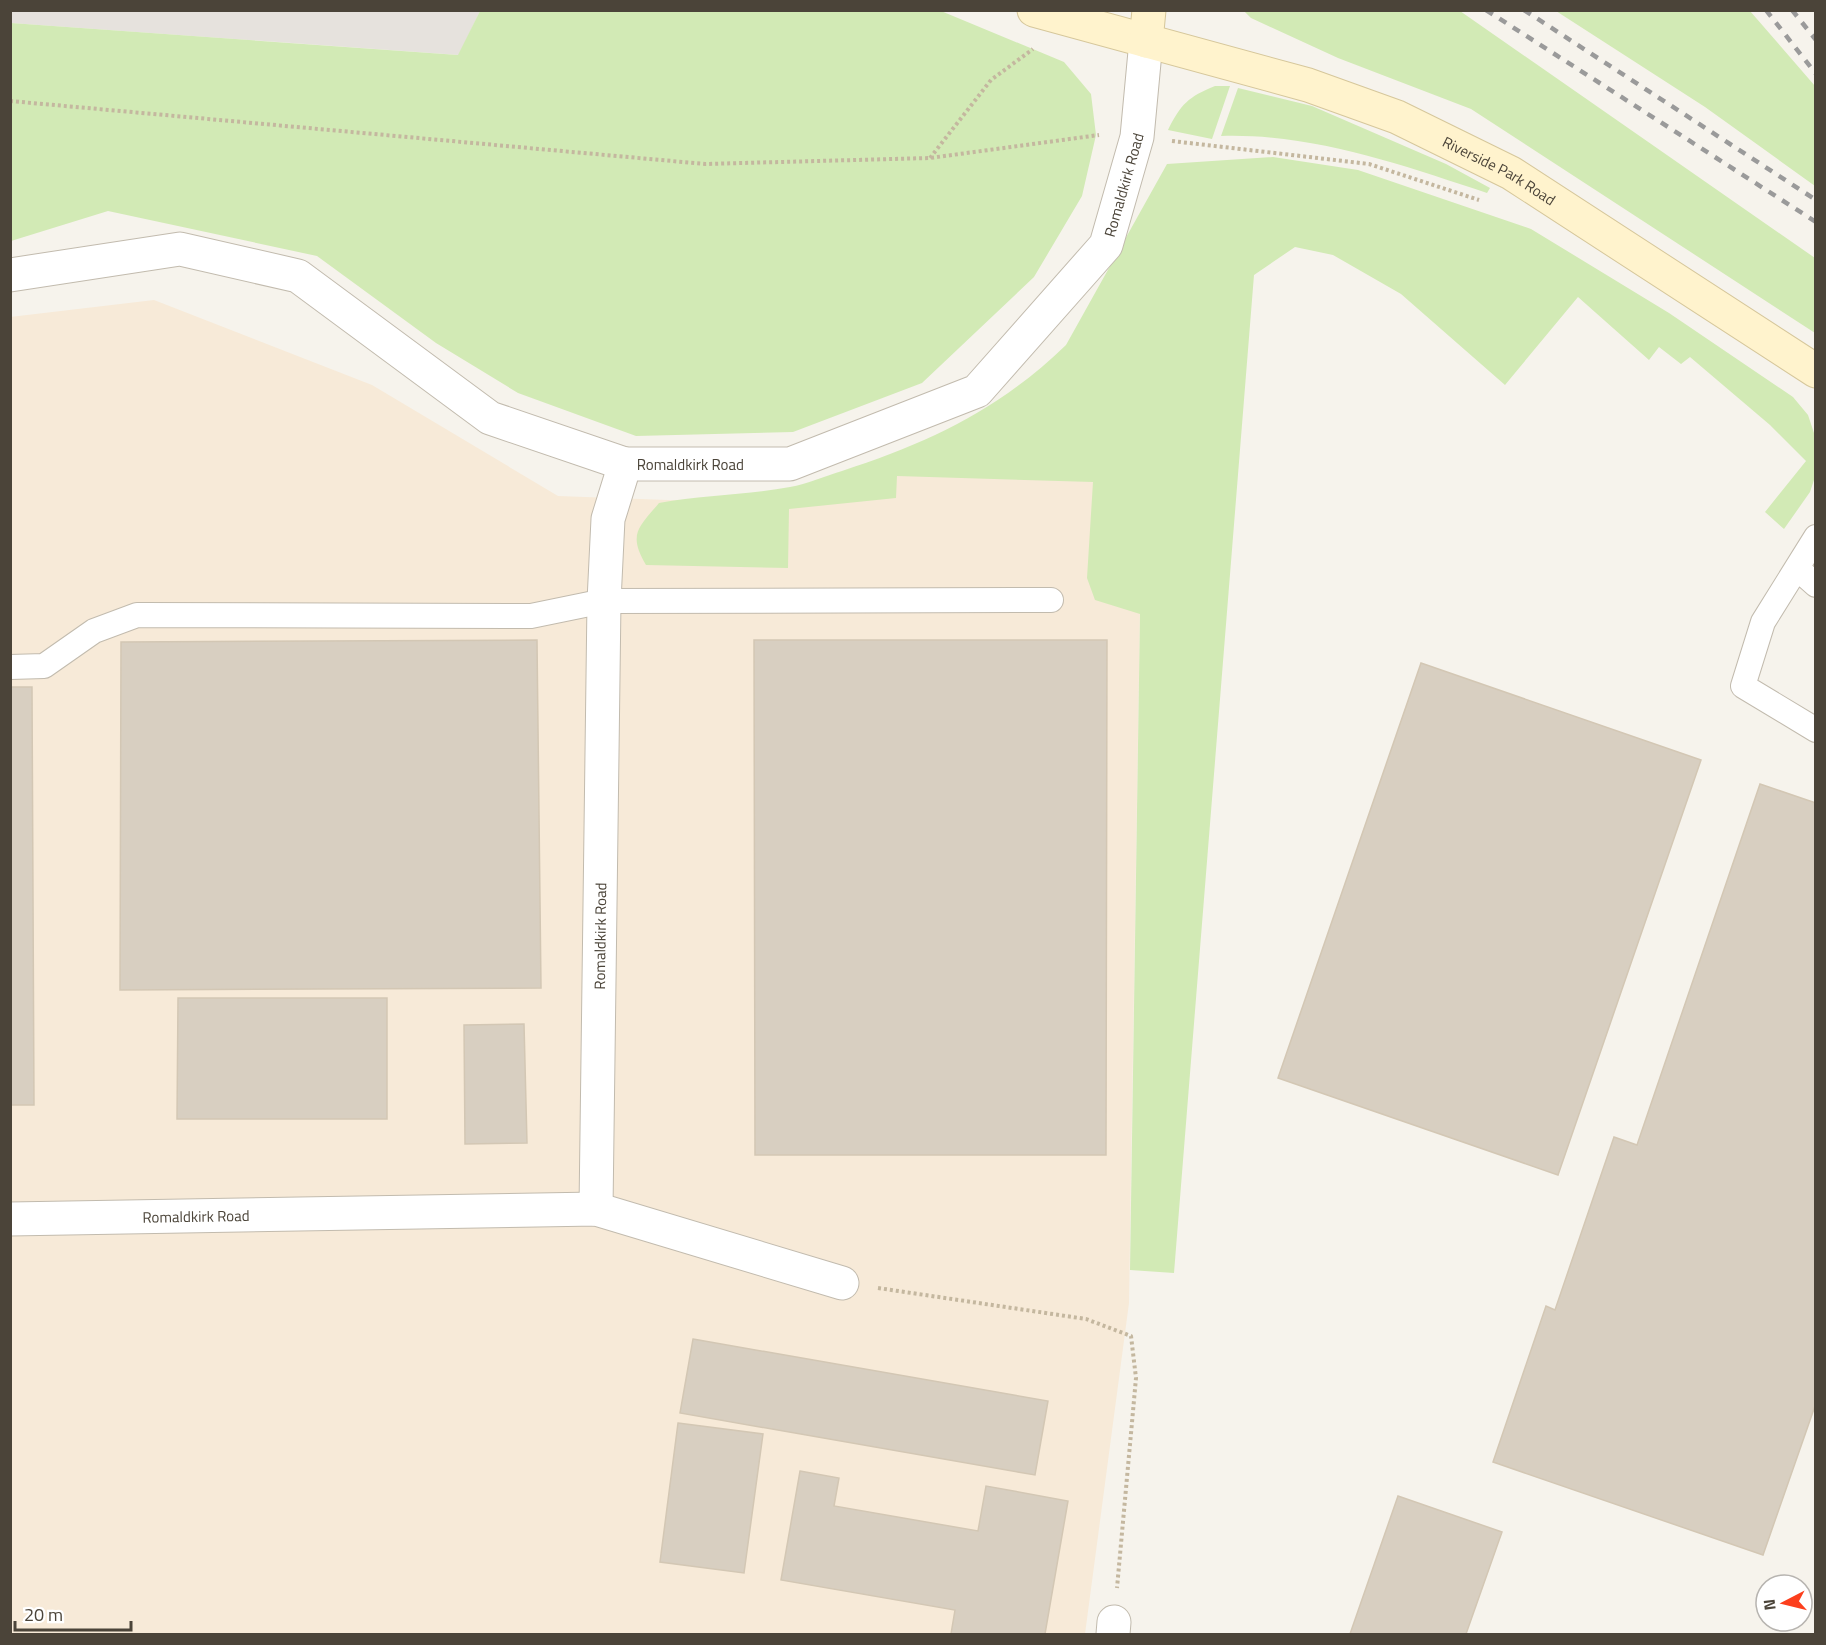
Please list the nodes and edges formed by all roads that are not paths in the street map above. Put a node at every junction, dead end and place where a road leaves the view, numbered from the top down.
1 (1038, 13) edge
2 (1148, 26) edge
3 (10, 275) edge
4 (1815, 371) edge
5 (625, 464) junction
6 (1815, 537) edge
7 (1798, 569) junction
8 (1815, 585) edge
9 (1051, 600) dead end
10 (604, 601) junction
11 (10, 667) edge
12 (1815, 730) edge
13 (596, 1209) junction
14 (10, 1219) edge
15 (842, 1282) road end

1 - 2 street, Riverside Park Road
2 - 4 street, Riverside Park Road
2 - 5 street, Romaldkirk Road
3 - 5 street
5 - 10 street, Romaldkirk Road
6 - 7 lane
7 - 8 lane
7 - 12 lane
9 - 10 lane
10 - 11 lane
10 - 13 street, Romaldkirk Road
13 - 14 street, Romaldkirk Road
13 - 15 street, Romaldkirk Road

